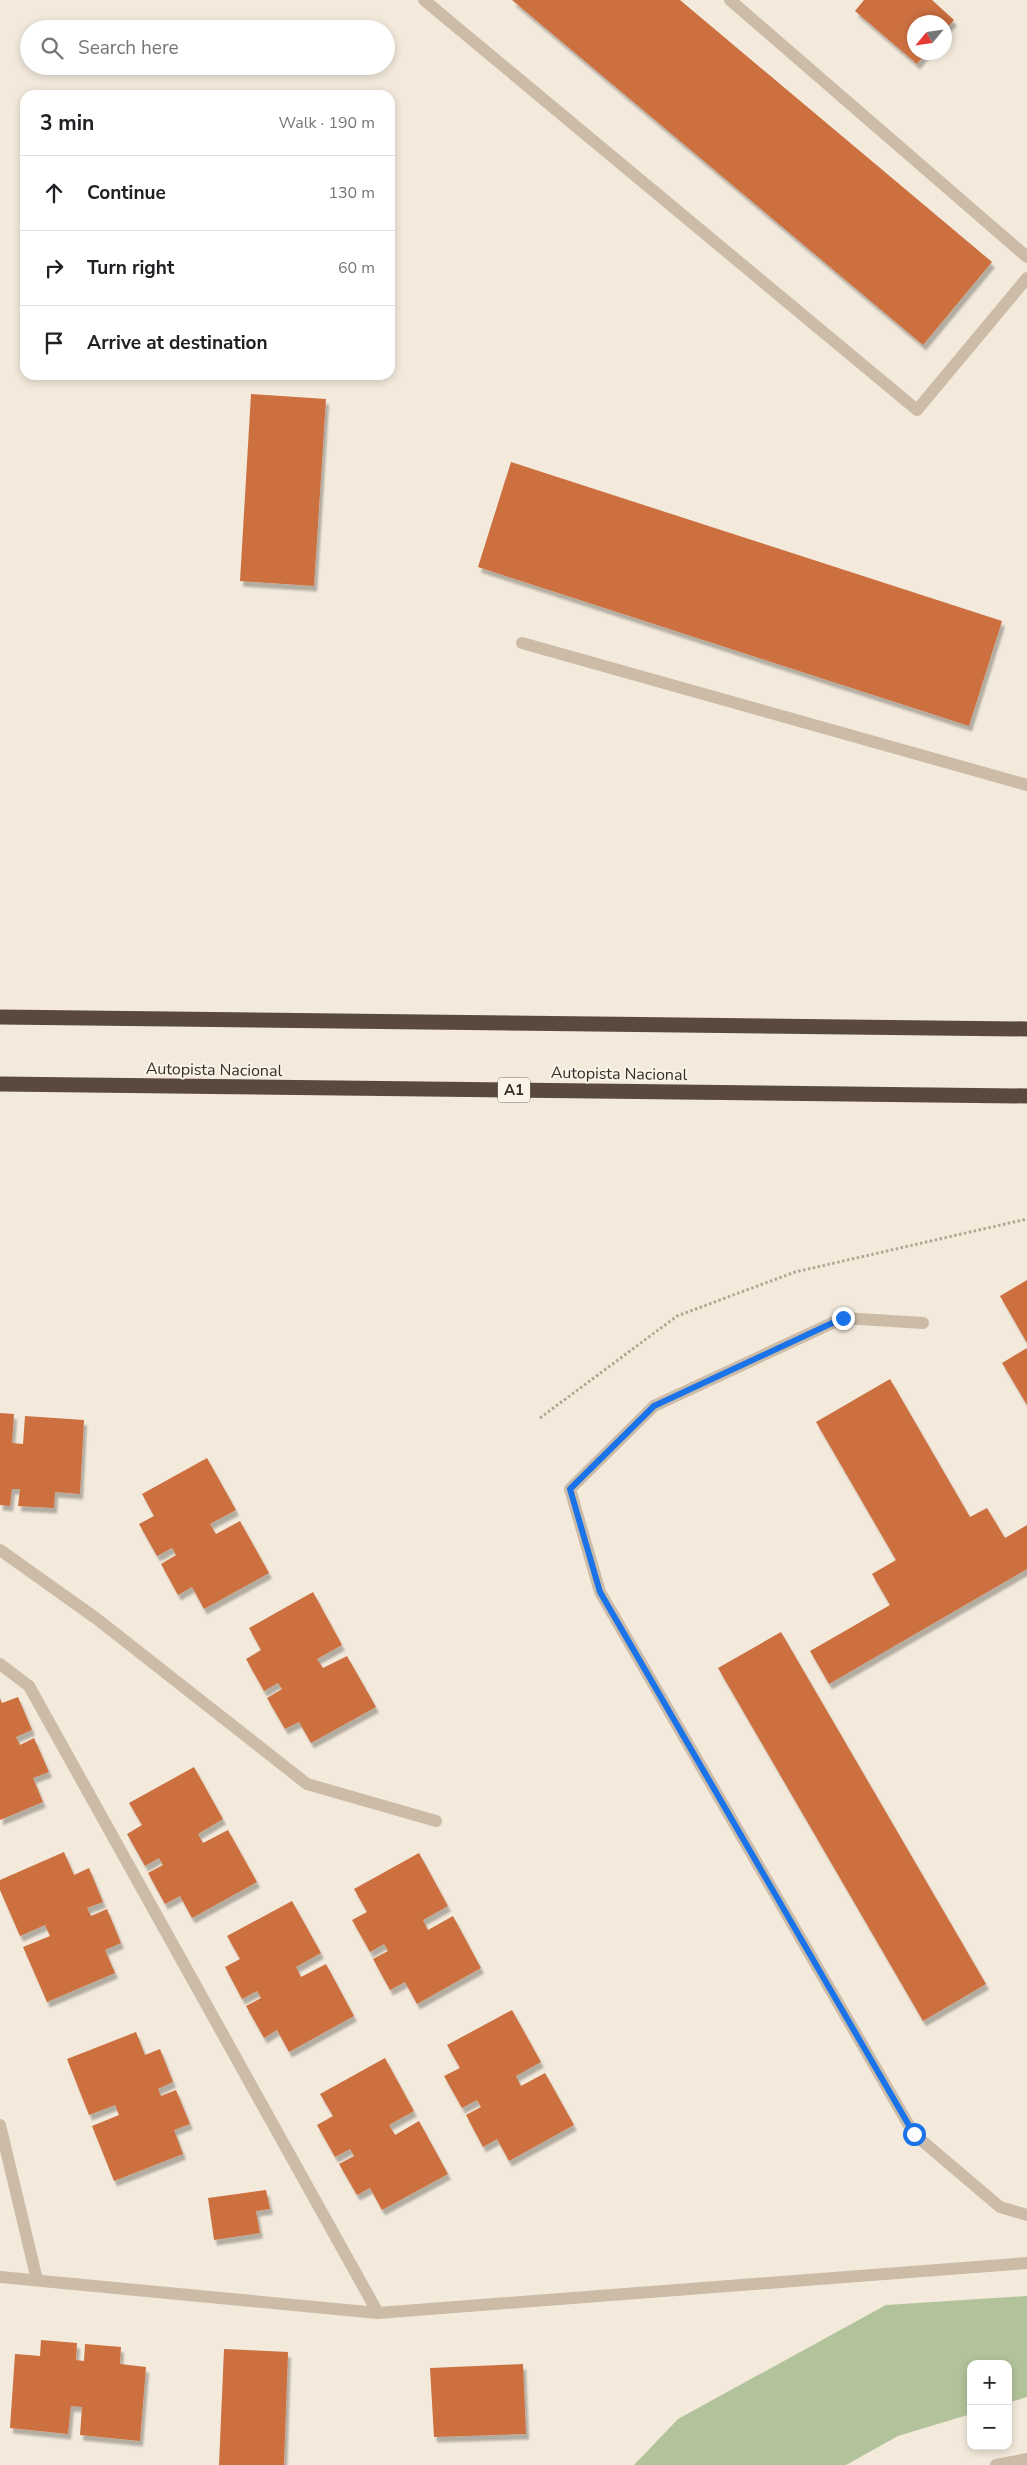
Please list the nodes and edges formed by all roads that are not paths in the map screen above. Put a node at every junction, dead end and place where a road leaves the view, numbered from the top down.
1 (424, 0) edge
2 (730, 0) edge
3 (1027, 257) edge
4 (1027, 278) edge
5 (522, 643) dead end
6 (1027, 785) edge
7 (0, 1017) edge
8 (1027, 1029) edge
9 (0, 1084) edge
10 (1027, 1096) edge
11 (923, 1323) dead end
12 (0, 1550) edge
13 (0, 1664) edge
14 (436, 1821) dead end
15 (0, 2125) edge
16 (1027, 2215) edge
17 (1027, 2263) edge
18 (0, 2278) edge
19 (37, 2280) junction
20 (378, 2313) junction
21 (1027, 2459) edge
22 (996, 2465) edge

1 - 4 street
2 - 3 street
5 - 6 street
7 - 8 highway
9 - 10 highway, Autopista Nacional / A1
11 - 16 street
12 - 14 street
13 - 20 street
15 - 19 street
17 - 20 street
18 - 19 street
19 - 20 street
21 - 22 street

